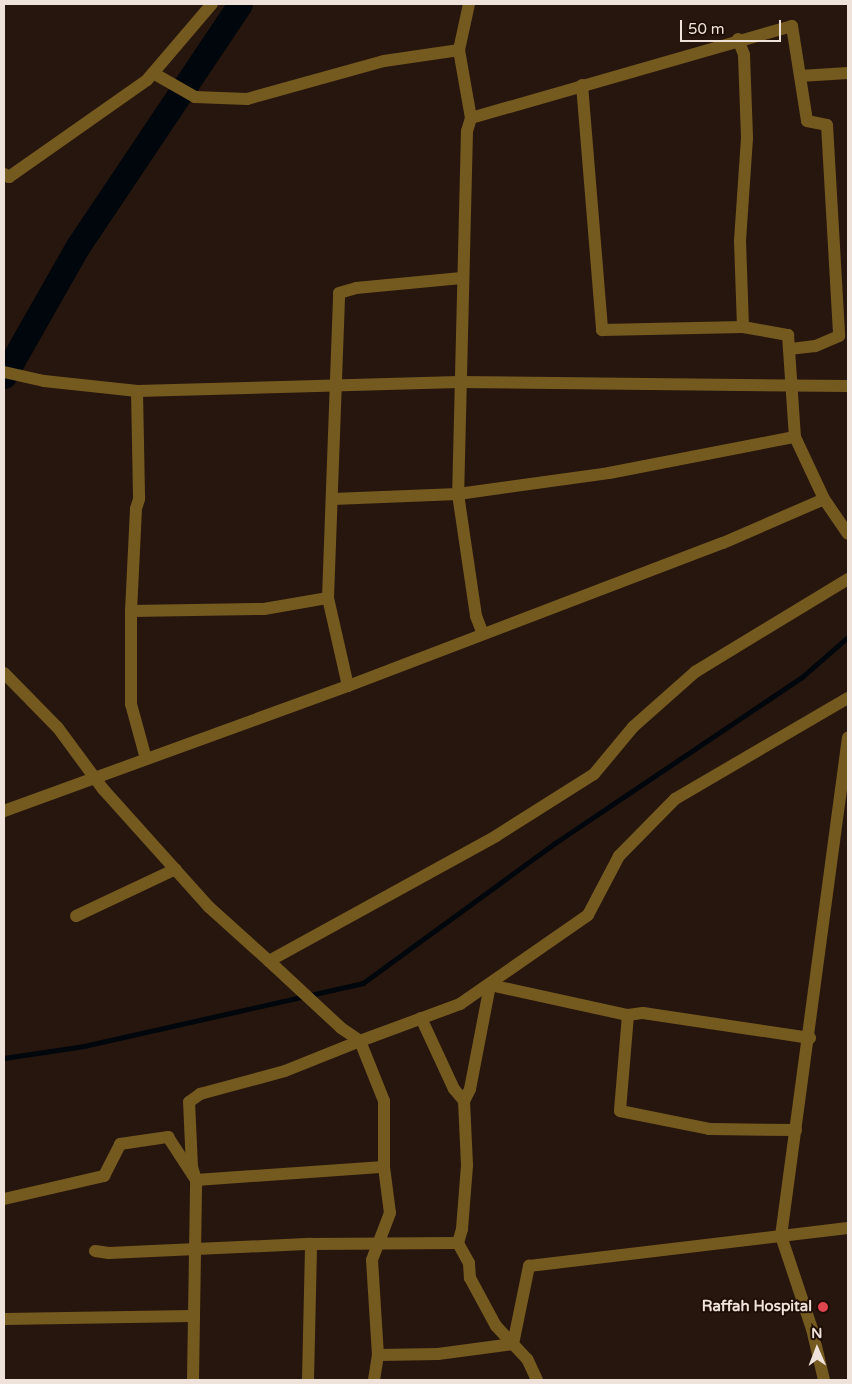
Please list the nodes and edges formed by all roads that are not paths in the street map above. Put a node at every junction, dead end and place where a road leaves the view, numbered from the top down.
1 (212, 4) edge
2 (469, 4) edge
3 (738, 39) junction
4 (459, 50) junction
5 (153, 73) junction
6 (848, 73) edge
7 (800, 76) junction
8 (582, 85) junction
9 (471, 118) junction
10 (6, 180) edge
11 (462, 278) junction
12 (743, 327) junction
13 (789, 349) junction
14 (4, 372) edge
15 (459, 382) junction
16 (334, 385) junction
17 (848, 386) edge
18 (790, 388) junction
19 (137, 391) junction
20 (796, 437) junction
21 (458, 494) junction
22 (333, 499) junction
23 (824, 499) junction
24 (848, 534) edge
25 (848, 579) edge
26 (328, 598) junction
27 (131, 611) junction
28 (483, 634) junction
29 (4, 673) edge
30 (348, 686) junction
31 (848, 698) edge
32 (848, 738) edge
33 (146, 759) junction
34 (846, 761) edge
35 (94, 777) junction
36 (4, 811) edge
37 (176, 869) junction
38 (76, 916) dead end
39 (268, 961) junction
40 (490, 985) junction
41 (628, 1015) junction
42 (421, 1018) junction
43 (810, 1038) junction
44 (360, 1041) junction
45 (464, 1101) junction
46 (796, 1130) junction
47 (384, 1167) junction
48 (196, 1180) junction
49 (4, 1199) edge
50 (848, 1228) edge
51 (781, 1236) junction
52 (380, 1242) junction
53 (458, 1242) junction
54 (311, 1244) junction
55 (195, 1248) junction
56 (95, 1251) dead end
57 (192, 1316) junction
58 (4, 1319) edge
59 (513, 1344) junction
60 (378, 1355) junction
61 (194, 1380) edge
62 (308, 1380) edge
63 (374, 1380) edge
64 (537, 1380) edge
65 (824, 1380) edge

1 - 5 street
2 - 4 street
3 - 7 street
3 - 8 street
3 - 12 street
4 - 5 street
4 - 9 street
5 - 10 street
6 - 7 street
7 - 13 street
8 - 9 street
8 - 12 street
9 - 11 street
11 - 15 street
11 - 16 street
12 - 13 street
13 - 18 street
14 - 19 street
15 - 16 street
15 - 18 street
15 - 21 street
16 - 19 street
16 - 22 street
17 - 18 street
18 - 20 street
19 - 27 street
20 - 21 street
20 - 23 street
21 - 22 street
21 - 28 street
22 - 26 street
23 - 24 street
23 - 28 street
25 - 39 street
26 - 27 street
26 - 30 street
27 - 33 street
28 - 30 street
29 - 35 street
30 - 33 street
31 - 40 street
32 - 34 street
33 - 35 street
34 - 43 street
35 - 36 street
35 - 37 street
37 - 38 street
37 - 39 street
39 - 44 street
40 - 41 street
40 - 42 street
40 - 45 street
41 - 43 street
41 - 46 street
42 - 44 street
42 - 45 street
43 - 46 street
44 - 47 street
44 - 48 street
45 - 53 street
46 - 51 street
47 - 48 street
47 - 52 street
48 - 49 street
48 - 55 street
50 - 51 street
51 - 59 street
51 - 65 street
52 - 53 street
52 - 54 street
52 - 60 street
53 - 59 street
54 - 55 street
54 - 62 street
55 - 56 street
55 - 57 street
57 - 58 street
57 - 61 street
59 - 60 street
59 - 64 street
60 - 63 street

